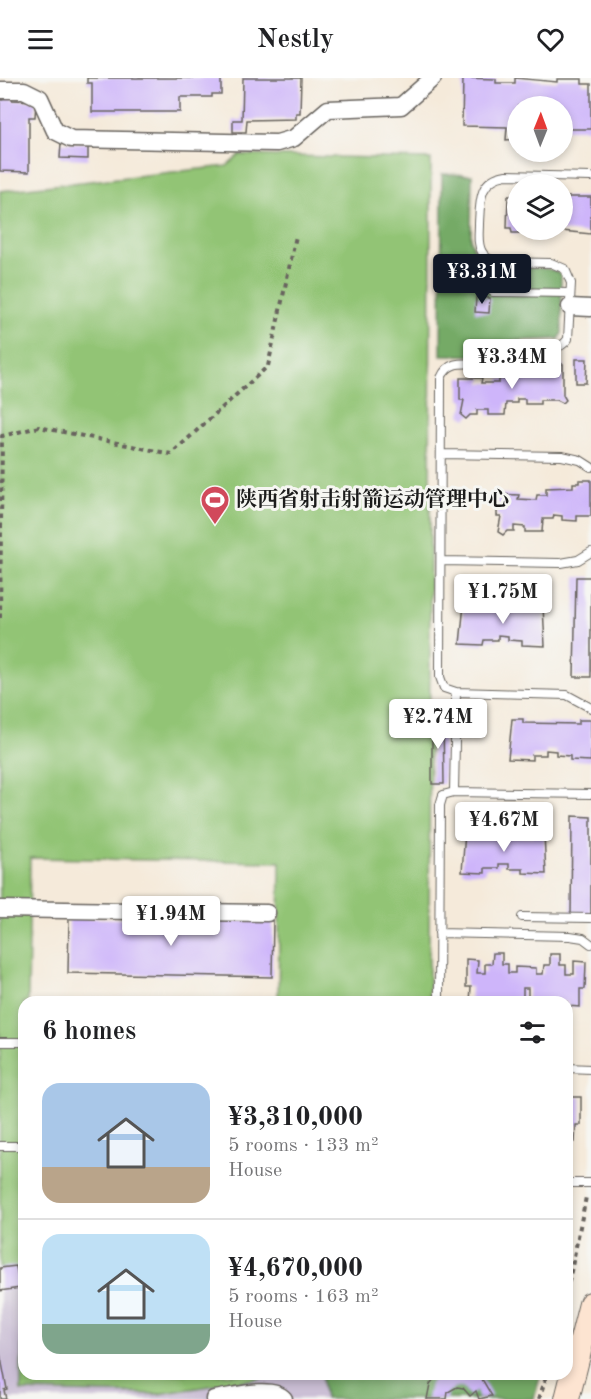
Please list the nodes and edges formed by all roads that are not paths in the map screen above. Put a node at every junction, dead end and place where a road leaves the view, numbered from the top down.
1 (433, 78) edge
2 (0, 90) edge
3 (591, 177) edge
4 (493, 292) dead end
5 (570, 300) junction
6 (591, 308) edge
7 (441, 454) junction
8 (591, 467) edge
9 (591, 552) edge
10 (441, 561) junction
11 (456, 692) junction
12 (591, 708) edge
13 (454, 792) junction
14 (591, 794) edge
15 (0, 909) edge
16 (267, 913) dead end
17 (522, 917) dead end
18 (591, 918) edge
19 (440, 933) junction
20 (591, 944) edge
21 (439, 996) edge
22 (0, 1042) edge
23 (18, 1042) edge
24 (573, 1068) edge
25 (591, 1069) edge
26 (0, 1146) edge
27 (18, 1146) edge
28 (573, 1183) edge
29 (589, 1183) edge
30 (591, 1304) edge
31 (573, 1375) edge
32 (572, 1380) edge
33 (214, 1399) edge
34 (284, 1399) edge
35 (567, 1399) edge

1 - 2 street
3 - 5 lane
4 - 5 lane
5 - 6 street
5 - 7 lane
7 - 8 lane
7 - 10 lane
9 - 10 lane
10 - 11 lane
11 - 12 lane
11 - 13 lane
13 - 14 lane
13 - 19 lane
15 - 16 street
17 - 18 lane
19 - 20 lane
19 - 21 lane
22 - 23 lane
24 - 25 lane
26 - 27 lane
28 - 29 lane
30 - 31 street
32 - 35 street
33 - 34 street

